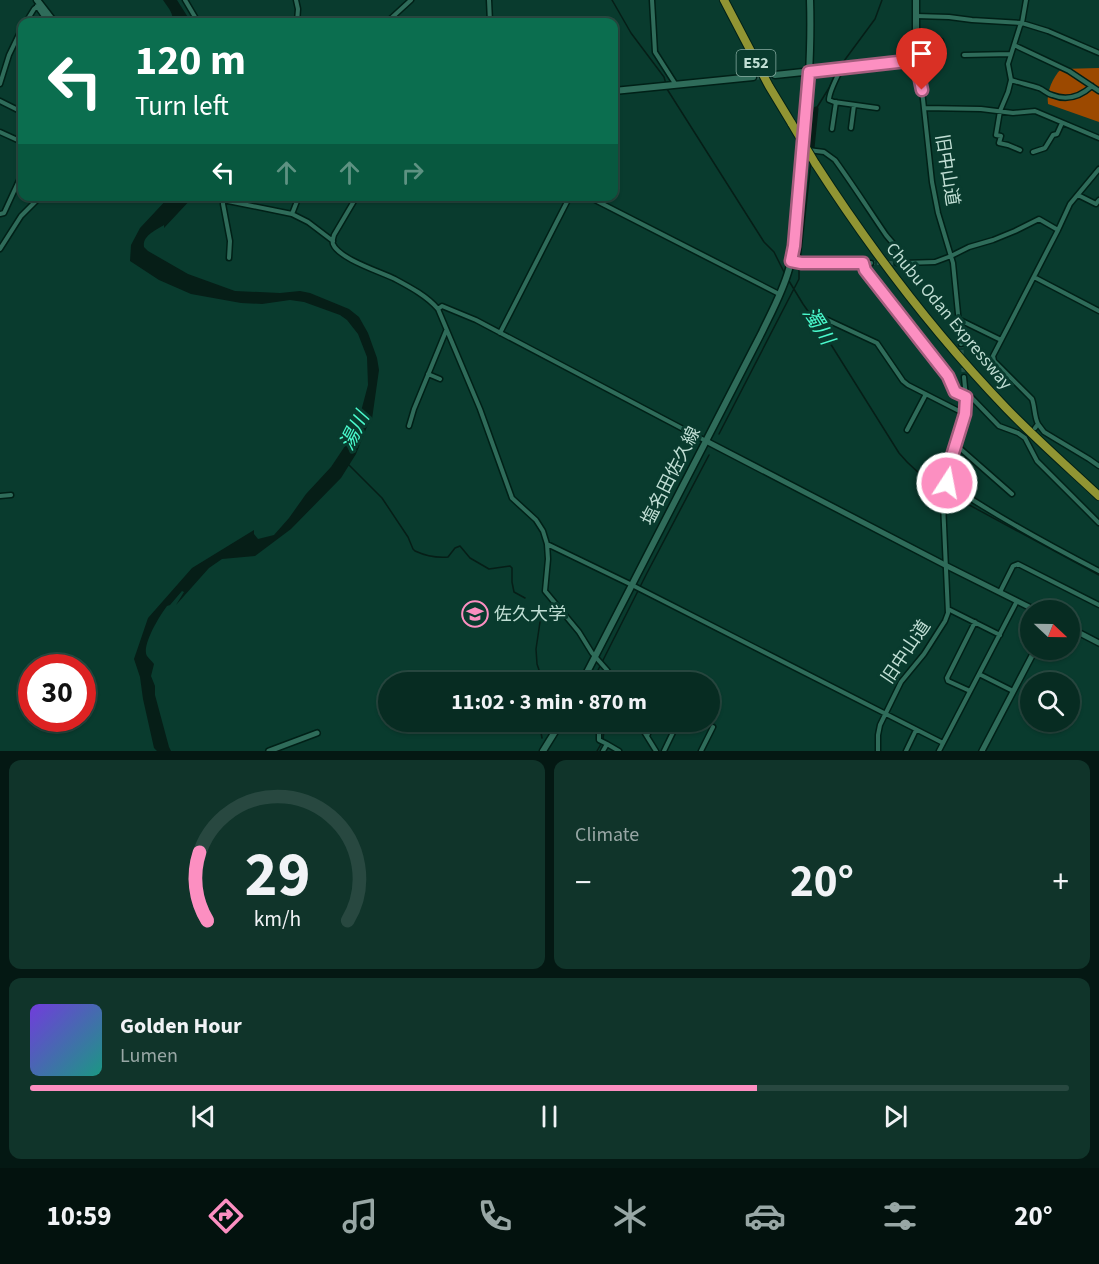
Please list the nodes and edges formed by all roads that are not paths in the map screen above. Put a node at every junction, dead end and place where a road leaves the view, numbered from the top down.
1 (185, 0) edge
2 (296, 0) edge
3 (411, 0) edge
4 (489, 0) edge
5 (652, 0) edge
6 (724, 0) edge
7 (810, 0) edge
8 (916, 0) edge
9 (1026, 0) edge
10 (38, 3) edge
11 (915, 16) junction
12 (28, 18) edge
13 (46, 18) edge
14 (51, 18) edge
15 (196, 18) edge
16 (297, 18) edge
17 (391, 18) edge
18 (490, 18) edge
19 (1022, 23) junction
20 (18, 37) edge
21 (915, 40) junction
22 (1014, 45) junction
23 (1099, 53) edge
24 (964, 54) dead end
25 (1011, 54) junction
26 (916, 60) junction
27 (941, 62) dead end
28 (841, 68) junction
29 (809, 72) junction
30 (775, 75) tunnel mouth
31 (753, 76) tunnel mouth
32 (1011, 80) junction
33 (0, 84) edge
34 (674, 85) junction
35 (1092, 86) junction
36 (618, 91) edge
37 (1099, 91) edge
38 (0, 101) edge
39 (836, 102) junction
40 (855, 105) junction
41 (877, 108) dead end
42 (924, 108) junction
43 (18, 110) edge
44 (1000, 111) junction
45 (1062, 123) junction
46 (852, 128) dead end
47 (832, 129) dead end
48 (0, 132) edge
49 (1099, 138) edge
50 (18, 140) edge
51 (803, 149) junction
52 (1020, 150) dead end
53 (1033, 152) dead end
54 (1099, 171) edge
55 (18, 183) edge
56 (1078, 195) junction
57 (1099, 200) edge
58 (34, 201) edge
59 (224, 201) edge
60 (237, 201) edge
61 (297, 201) edge
62 (354, 201) edge
63 (567, 201) edge
64 (597, 201) edge
65 (0, 214) edge
66 (292, 214) junction
67 (1058, 230) junction
68 (333, 241) junction
69 (0, 249) edge
70 (951, 256) junction
71 (230, 258) dead end
72 (797, 262) junction
73 (863, 263) junction
74 (871, 263) tunnel mouth
75 (897, 263) tunnel mouth
76 (904, 263) junction
77 (1034, 277) junction
78 (780, 295) junction
79 (438, 309) junction
80 (1099, 311) edge
81 (819, 316) dead end
82 (959, 319) junction
83 (447, 331) junction
84 (500, 333) junction
85 (1001, 340) junction
86 (961, 344) tunnel mouth
87 (428, 374) junction
88 (964, 377) tunnel mouth
89 (440, 379) dead end
90 (926, 394) junction
91 (966, 397) junction
92 (965, 414) junction
93 (910, 424) junction
94 (409, 426) dead end
95 (915, 427) dead end
96 (907, 430) dead end
97 (706, 441) junction
98 (955, 444) junction
99 (1099, 466) edge
100 (946, 484) junction
101 (1012, 494) dead end
102 (11, 495) dead end
103 (1099, 495) edge
104 (0, 496) edge
105 (1099, 523) edge
106 (547, 544) junction
107 (945, 566) junction
108 (1099, 571) edge
109 (637, 588) junction
110 (1000, 592) junction
111 (1017, 601) junction
112 (1020, 602) edge
113 (1099, 606) edge
114 (948, 609) junction
115 (975, 622) junction
116 (1080, 633) edge
117 (999, 635) junction
118 (1099, 643) edge
119 (1030, 660) edge
120 (599, 661) junction
121 (590, 672) edge
122 (607, 672) edge
123 (979, 674) junction
124 (970, 692) junction
125 (1013, 692) junction
126 (885, 714) junction
127 (916, 730) junction
128 (317, 732) dead end
129 (555, 732) edge
130 (600, 732) edge
131 (644, 732) edge
132 (649, 732) edge
133 (673, 732) edge
134 (711, 732) edge
135 (647, 736) junction
136 (604, 743) junction
137 (943, 744) junction
138 (269, 751) edge
139 (543, 751) edge
140 (603, 751) edge
141 (619, 751) edge
142 (656, 751) edge
143 (664, 751) edge
144 (701, 751) edge
145 (878, 751) edge
146 (906, 751) edge
147 (939, 751) edge
148 (982, 751) edge

1 - 15 street
2 - 16 street
3 - 17 street
4 - 18 street
5 - 34 street
6 - 103 highway, Chubu Odan Expressway / E52, bridge
7 - 29 main road
8 - 11 main road, 旧中山道
9 - 19 street
10 - 12 street
10 - 13 street
10 - 14 main road
11 - 19 street
11 - 21 main road, 旧中山道
19 - 22 street
19 - 23 street
20 - 33 street
21 - 26 main road, 旧中山道
21 - 27 street
22 - 25 street
22 - 35 street
24 - 25 street
25 - 32 street
26 - 28 main road
26 - 42 street, 旧中山道
28 - 29 main road
28 - 39 street
29 - 30 main road
29 - 51 main road
31 - 34 main road
32 - 35 street
32 - 44 street
34 - 36 main road
35 - 37 street
38 - 43 street
39 - 40 street
39 - 47 street
40 - 41 street
40 - 46 street
42 - 44 street
42 - 70 street, 旧中山道
44 - 45 street
44 - 52 street
45 - 49 street
45 - 53 street
48 - 50 street
51 - 72 main road
51 - 76 street
54 - 56 street
55 - 65 street
56 - 57 street
56 - 67 street
58 - 69 street
59 - 71 street
60 - 66 street
61 - 66 street
62 - 68 street
63 - 84 street
64 - 78 street
66 - 68 street
67 - 70 street
67 - 77 street
68 - 79 street
70 - 76 street
70 - 82 street, 旧中山道
72 - 73 street
72 - 78 main road, 塩名田佐久線
73 - 74 street
73 - 91 street
75 - 76 street
77 - 80 street
77 - 85 street
78 - 97 main road, 塩名田佐久線
79 - 83 street
79 - 84 street
81 - 90 street
82 - 85 street
82 - 86 street, 旧中山道
83 - 87 street
83 - 106 street
84 - 97 street
85 - 99 street
87 - 89 street
87 - 94 street
88 - 91 street
90 - 92 street
90 - 93 street
91 - 92 street
91 - 105 street
92 - 98 street
93 - 95 street
93 - 96 street
97 - 107 street
97 - 109 main road, 塩名田佐久線
98 - 100 street
98 - 101 street
100 - 107 street, 旧中山道
100 - 108 street
102 - 104 street
106 - 109 street
106 - 120 street
107 - 110 street
107 - 114 street, 旧中山道
109 - 120 main road, 塩名田佐久線
109 - 126 street
110 - 111 street
110 - 113 street
111 - 112 street
111 - 117 street
114 - 115 street
114 - 126 street, 旧中山道
115 - 117 street
115 - 124 street
116 - 118 street
117 - 123 street
119 - 125 street
120 - 121 main road, 塩名田佐久線
120 - 122 street
123 - 124 street
123 - 125 street
124 - 137 street
125 - 148 street
126 - 127 street
126 - 145 street, 旧中山道
127 - 137 street
127 - 146 street
128 - 138 street
129 - 139 main road
130 - 136 street
131 - 135 street
132 - 135 street
133 - 143 street
134 - 144 street
135 - 142 street
136 - 140 street
136 - 141 street
137 - 147 street

